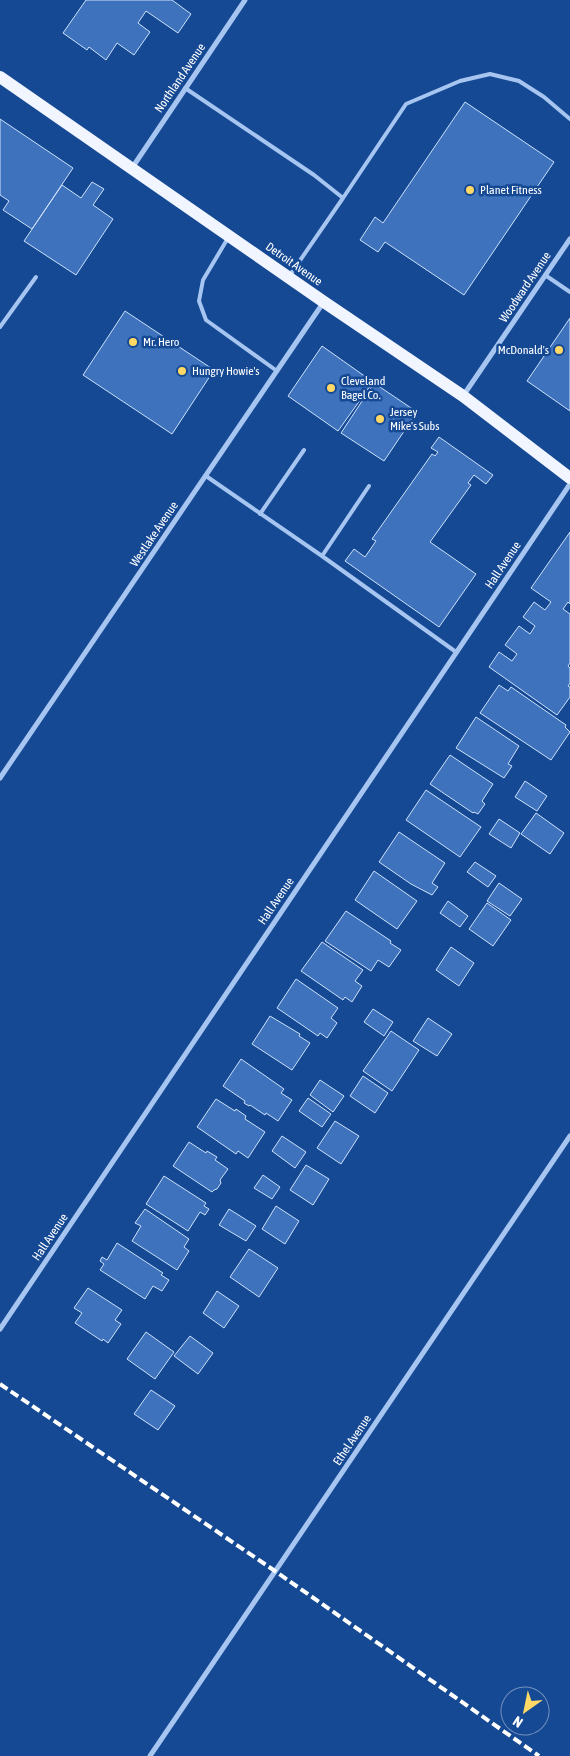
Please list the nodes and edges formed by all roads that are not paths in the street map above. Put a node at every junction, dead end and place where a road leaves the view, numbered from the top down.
1 (245, 0) edge
2 (0, 77) edge
3 (185, 88) junction
4 (570, 119) edge
5 (132, 168) junction
6 (343, 198) junction
7 (229, 236) junction
8 (570, 239) edge
9 (545, 276) junction
10 (288, 277) junction
11 (36, 278) dead end
12 (570, 292) edge
13 (324, 302) junction
14 (0, 328) edge
15 (277, 371) junction
16 (463, 396) junction
17 (304, 450) dead end
18 (206, 476) junction
19 (570, 478) edge
20 (570, 484) edge
21 (369, 486) dead end
22 (260, 514) junction
23 (322, 556) junction
24 (456, 652) junction
25 (0, 778) edge
26 (570, 1136) edge
27 (0, 1329) edge
28 (150, 1756) edge

1 - 3 street, Northland Avenue
2 - 5 main road, Detroit Avenue
3 - 5 street, Northland Avenue
3 - 6 lane
4 - 6 lane
5 - 7 main road, Detroit Avenue
6 - 10 lane
7 - 10 main road, Detroit Avenue
7 - 15 lane
8 - 9 street, Woodward Avenue
9 - 12 lane
9 - 16 street, Woodward Avenue
10 - 13 main road, Detroit Avenue
11 - 14 lane
13 - 15 street, Westlake Avenue
13 - 16 main road, Detroit Avenue
15 - 18 street, Westlake Avenue
16 - 19 main road, Detroit Avenue
17 - 22 lane
18 - 22 lane
18 - 25 street, Westlake Avenue
20 - 24 street, Hall Avenue
21 - 23 lane
22 - 23 lane
23 - 24 lane
24 - 27 street, Hall Avenue
26 - 28 street, Ethel Avenue

